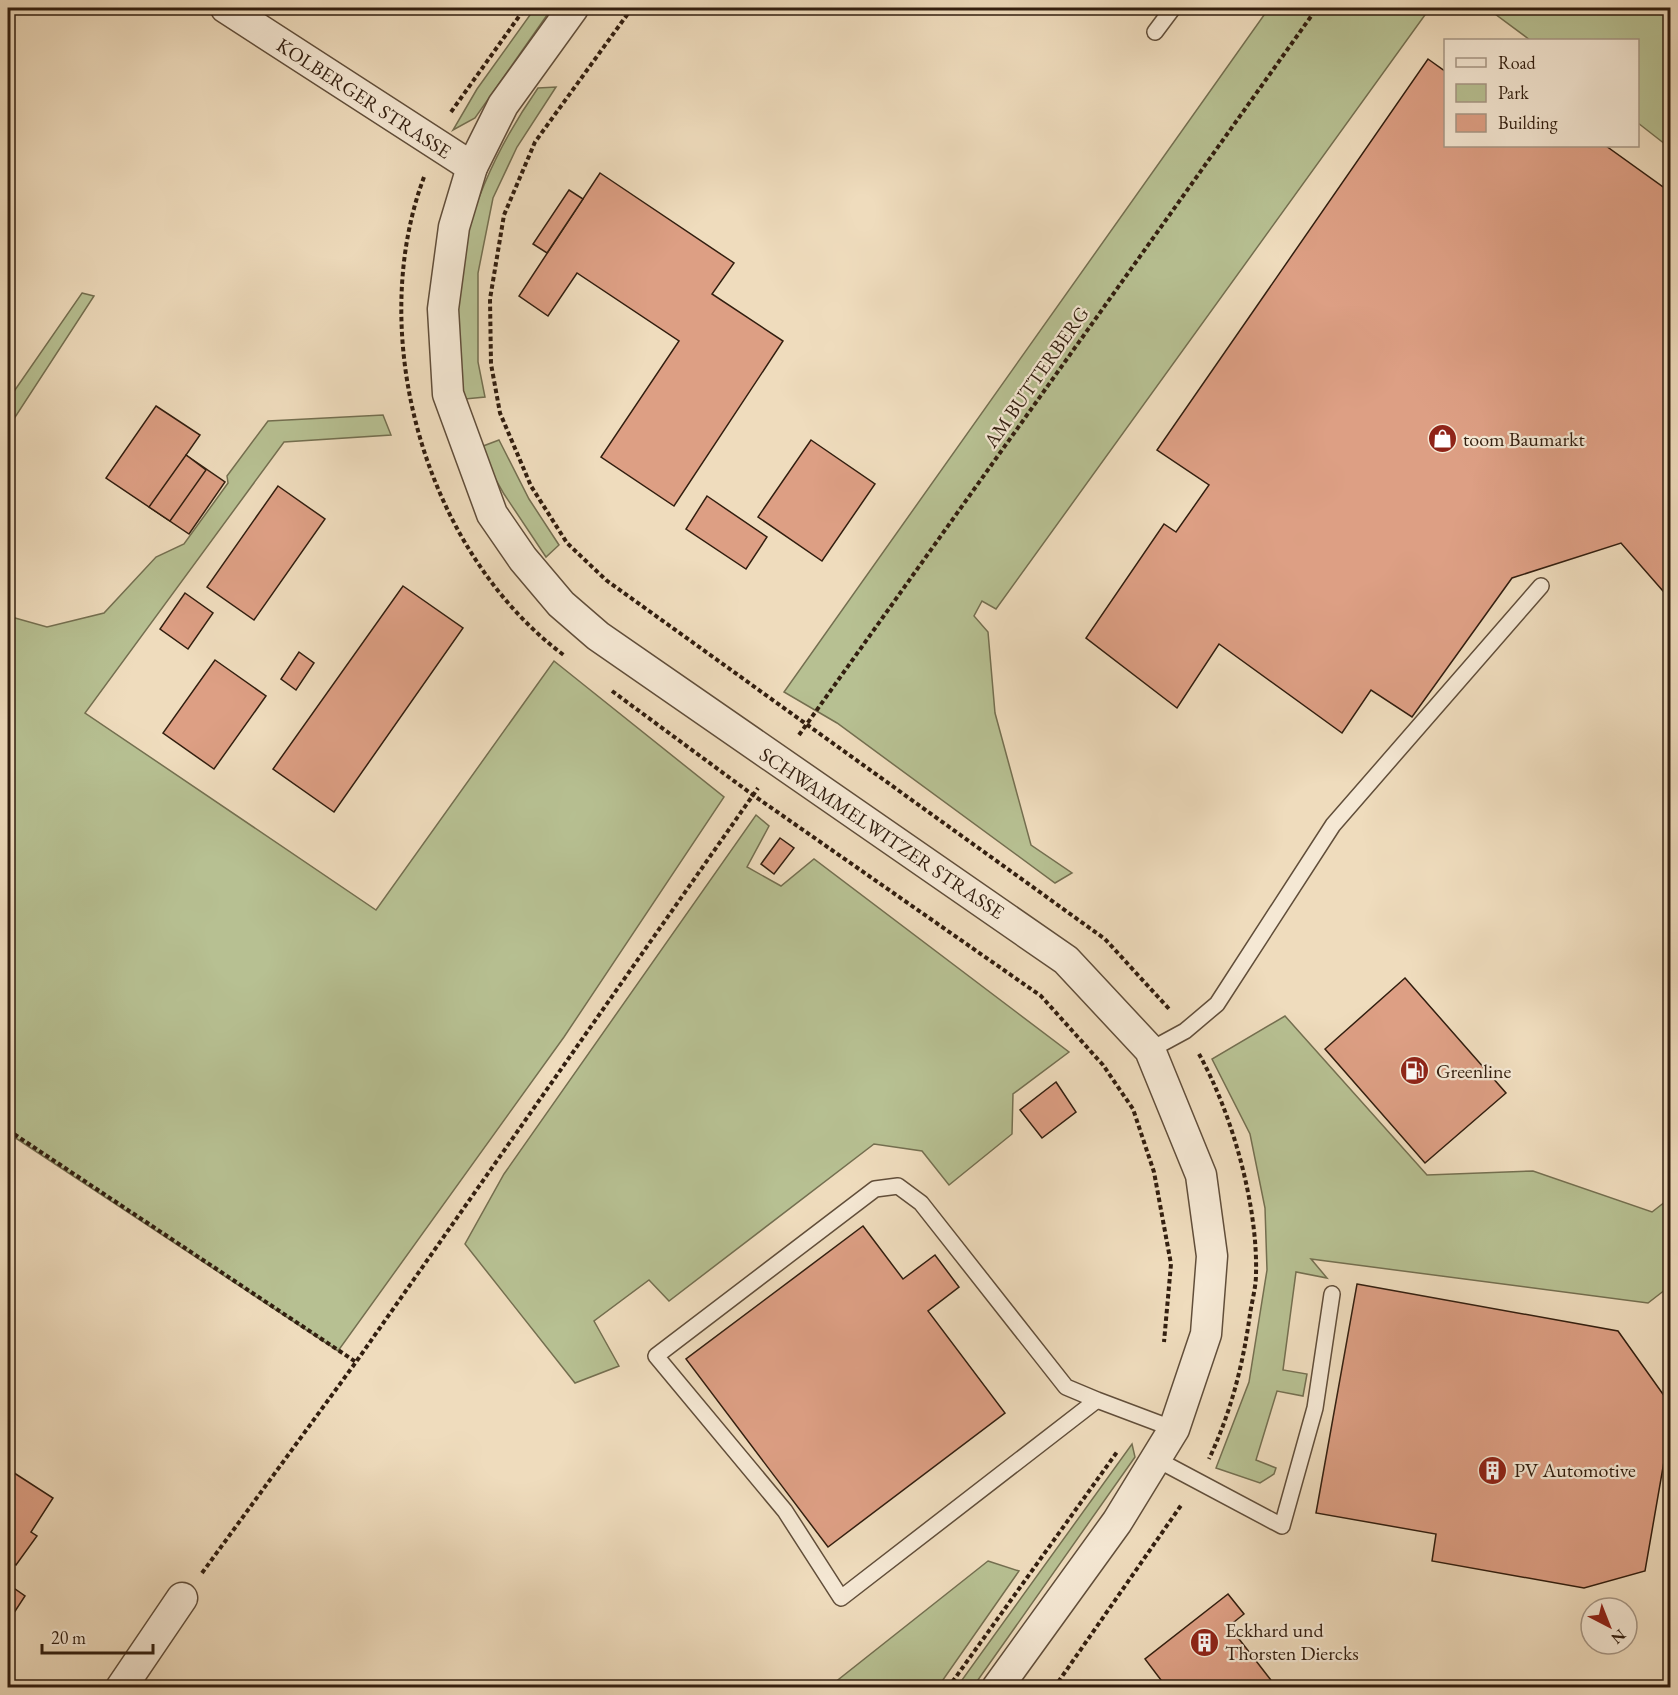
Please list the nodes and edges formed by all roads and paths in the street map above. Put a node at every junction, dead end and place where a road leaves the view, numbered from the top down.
1 (226, 8) edge
2 (525, 8) edge
3 (573, 8) edge
4 (1173, 8) edge
5 (1317, 8) edge
6 (1155, 32) dead end
7 (436, 146) junction
8 (472, 167) junction
9 (1541, 586) dead end
10 (573, 662) dead end
11 (611, 690) dead end
12 (778, 763) junction
13 (753, 795) junction
14 (1150, 1050) junction
15 (8, 1130) edge
16 (1332, 1294) dead end
17 (1163, 1344) dead end
18 (356, 1362) junction
19 (1097, 1400) junction
20 (1142, 1416) junction
21 (1174, 1429) junction
22 (1156, 1459) junction
23 (183, 1598) joint
24 (121, 1688) edge
25 (948, 1688) edge
26 (997, 1688) edge

1 - 7 street, KOLBERGER STRASSE
2 - 7 path
3 - 8 street, SCHWAMMELWITZER STRASSE
4 - 6 lane
5 - 12 path, AM BUTTERBERG
7 - 8 street, KOLBERGER STRASSE
7 - 10 path
8 - 12 street, SCHWAMMELWITZER STRASSE
9 - 14 lane
11 - 13 path
12 - 14 street, SCHWAMMELWITZER STRASSE
13 - 17 path
13 - 18 path
14 - 21 street, SCHWAMMELWITZER STRASSE
15 - 18 path
16 - 22 lane
18 - 23 path
19 - 19 lane
19 - 20 lane
20 - 21 lane
20 - 25 path
21 - 22 street, SCHWAMMELWITZER STRASSE
22 - 26 street, SCHWAMMELWITZER STRASSE
23 - 24 street

